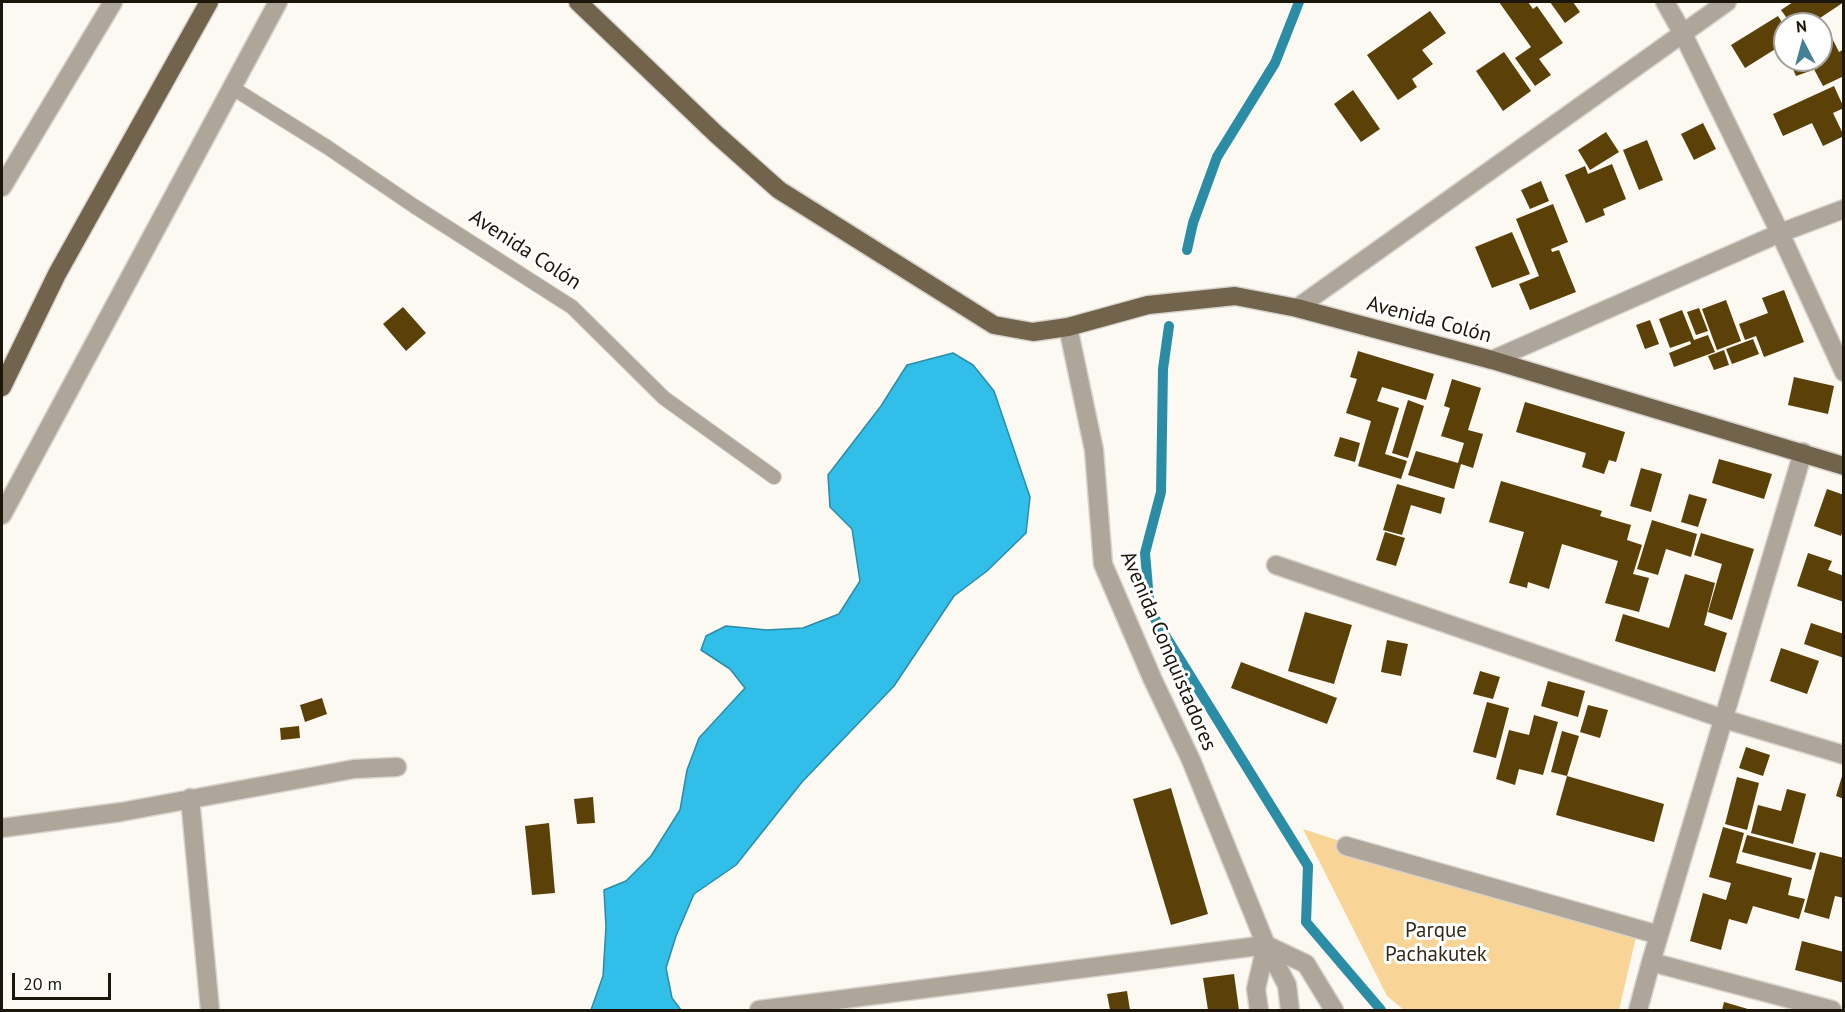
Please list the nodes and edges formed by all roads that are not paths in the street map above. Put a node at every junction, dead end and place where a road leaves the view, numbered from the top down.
1 (113, 2) edge
2 (209, 2) edge
3 (278, 2) edge
4 (578, 2) edge
5 (1665, 2) edge
6 (1727, 2) edge
7 (1682, 32) junction
8 (231, 87) junction
9 (2, 187) edge
10 (1844, 209) edge
11 (1780, 233) junction
12 (1297, 308) junction
13 (1068, 327) junction
14 (1492, 360) junction
15 (1844, 372) edge
16 (2, 387) edge
17 (1803, 452) junction
18 (1844, 466) edge
19 (774, 477) dead end
20 (2, 514) edge
21 (1275, 565) dead end
22 (1724, 719) junction
23 (1844, 755) edge
24 (397, 767) dead end
25 (190, 798) junction
26 (2, 828) edge
27 (1346, 846) dead end
28 (1659, 935) junction
29 (1266, 945) junction
30 (1651, 962) junction
31 (210, 1011) edge
32 (759, 1011) edge
33 (1258, 1011) edge
34 (1290, 1011) edge
35 (1334, 1011) edge
36 (1638, 1011) edge
37 (1832, 1011) edge

1 - 9 street
2 - 16 main road
3 - 8 street
4 - 13 main road, Avenida Colón
5 - 7 street
6 - 7 street
7 - 11 street
7 - 12 street
8 - 19 lane, Avenida Colón
8 - 20 street
10 - 11 street
11 - 14 street
11 - 15 street
12 - 13 main road, Avenida Colón
12 - 14 main road, Avenida Colón
13 - 29 street, Avenida Conquistadores
14 - 17 main road, Avenida Colón
17 - 18 main road, Avenida Colón
17 - 22 street
21 - 22 street
22 - 23 street
22 - 28 street
24 - 25 street
25 - 26 street
25 - 31 street
27 - 28 street
28 - 30 street
29 - 32 street
29 - 33 street
29 - 34 street, Avenida Conquistadores
29 - 35 street
30 - 36 street
30 - 37 street

